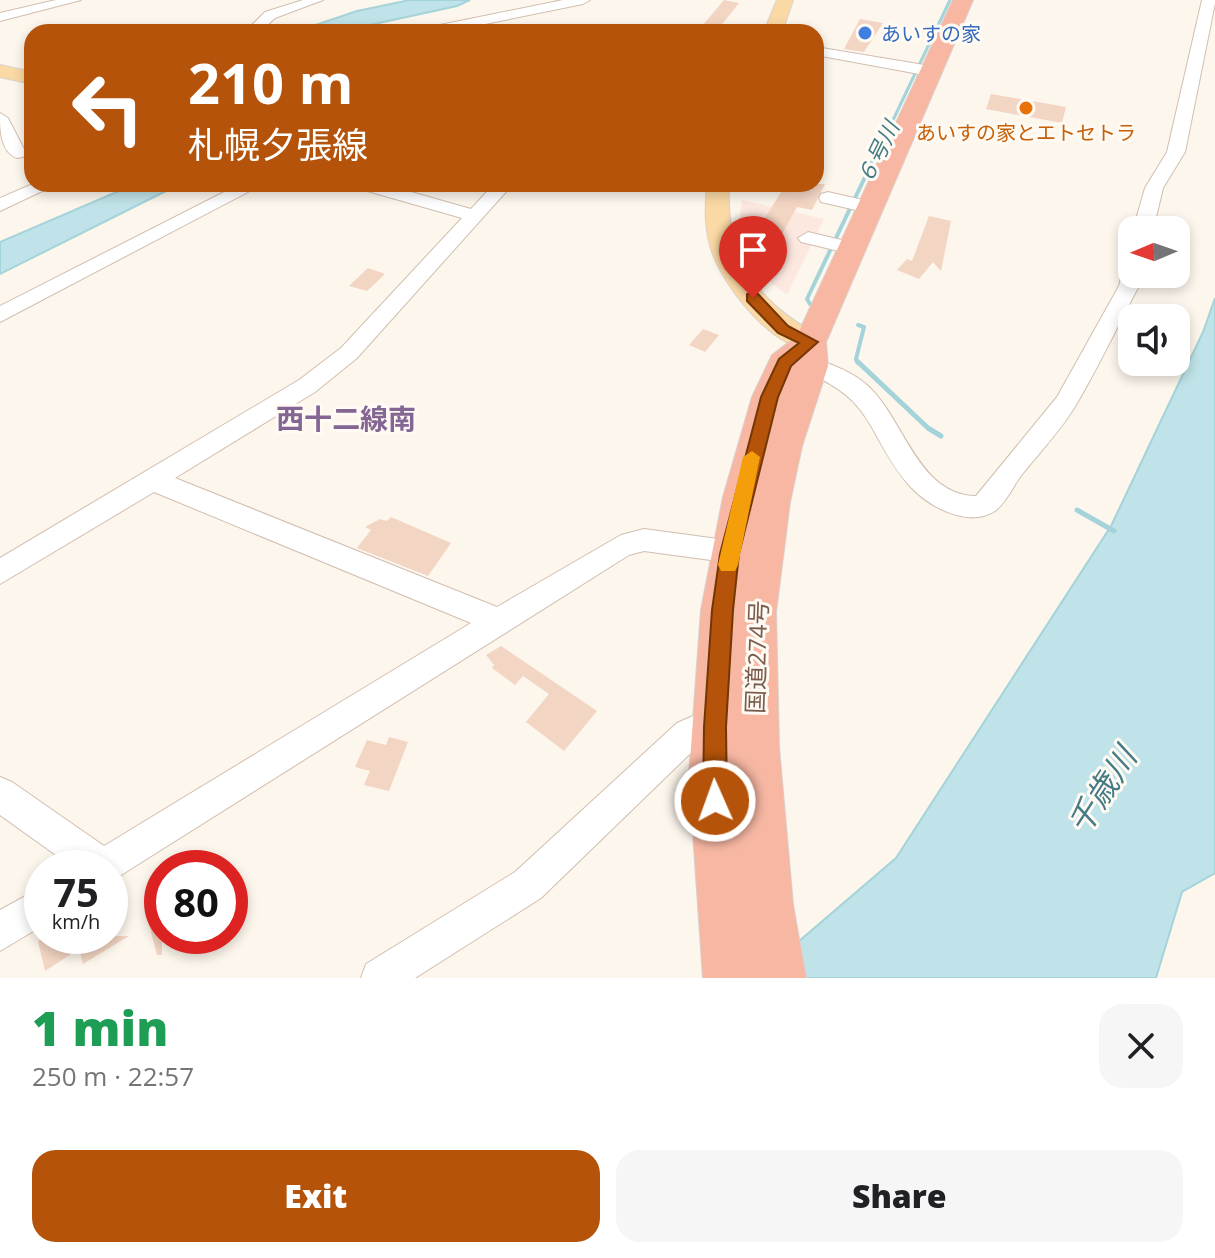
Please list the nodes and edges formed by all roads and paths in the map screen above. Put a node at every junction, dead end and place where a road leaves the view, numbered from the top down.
1 (74, 0) edge
2 (316, 0) edge
3 (583, 0) edge
4 (785, 0) edge
5 (963, 0) edge
6 (1209, 0) edge
7 (0, 17) edge
8 (260, 24) edge
9 (464, 24) edge
10 (776, 24) edge
11 (824, 52) edge
12 (920, 69) junction
13 (0, 71) edge
14 (24, 76) edge
15 (0, 118) edge
16 (17, 153) dead end
17 (30, 192) edge
18 (241, 192) edge
19 (391, 192) edge
20 (496, 192) edge
21 (718, 192) edge
22 (0, 205) edge
23 (473, 215) junction
24 (1147, 216) edge
25 (1128, 288) edge
26 (0, 315) edge
27 (810, 354) junction
28 (152, 480) junction
29 (746, 554) junction
30 (0, 572) edge
31 (499, 621) junction
32 (734, 744) junction
33 (0, 794) edge
34 (78, 850) edge
35 (128, 851) edge
36 (24, 917) edge
37 (0, 932) edge
38 (380, 978) edge
39 (731, 978) edge
40 (778, 978) edge

1 - 7 street
2 - 8 street
3 - 9 street
4 - 10 main road
5 - 12 highway, 国道274号
6 - 24 street
11 - 12 street
12 - 27 highway, 国道274号
13 - 14 main road
15 - 16 street
17 - 22 street
18 - 26 street
19 - 23 street
20 - 23 street
21 - 27 main road
23 - 28 street
25 - 27 street
27 - 29 highway, 国道274号
28 - 30 street
28 - 31 street
29 - 31 street
29 - 32 highway, 国道274号
31 - 35 street
32 - 38 street
32 - 39 highway, 国道274号
32 - 40 highway, 国道274号
33 - 34 street
36 - 37 street

